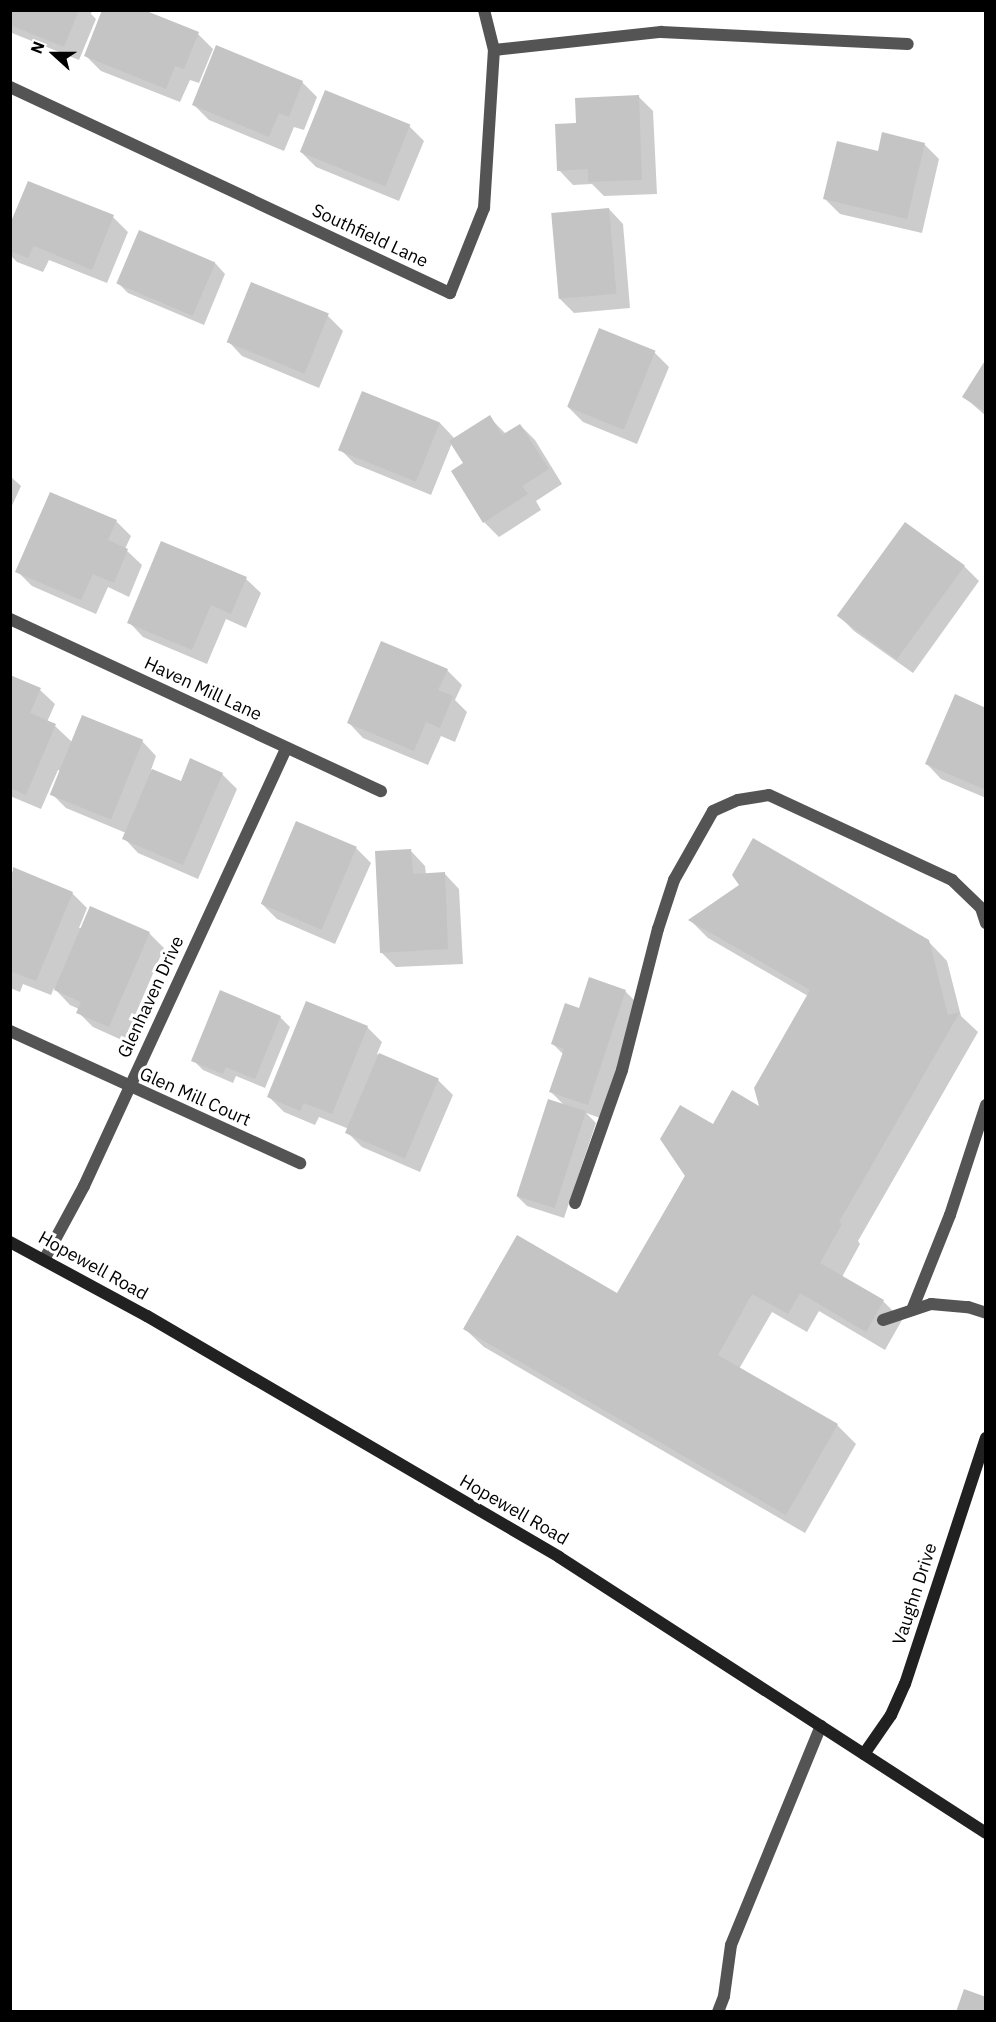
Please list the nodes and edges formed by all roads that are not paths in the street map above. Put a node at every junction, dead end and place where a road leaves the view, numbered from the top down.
1 (484, 10) edge
2 (908, 44) dead end
3 (494, 50) junction
4 (10, 87) edge
5 (10, 620) edge
6 (286, 748) junction
7 (381, 791) dead end
8 (986, 923) edge
9 (10, 1032) edge
10 (129, 1087) junction
11 (986, 1105) edge
12 (300, 1163) dead end
13 (575, 1203) dead end
14 (10, 1242) edge
15 (44, 1260) junction
16 (912, 1310) junction
17 (986, 1313) edge
18 (883, 1320) dead end
19 (986, 1438) edge
20 (821, 1726) junction
21 (864, 1754) junction
22 (986, 1833) edge
23 (718, 2012) edge

1 - 3 street, Southfield Lane
2 - 3 street
3 - 4 street, Southfield Lane
5 - 6 street, Haven Mill Lane
6 - 7 street, Haven Mill Lane
6 - 10 street, Glenhaven Drive
8 - 13 street
9 - 10 street, Glen Mill Court
10 - 12 street, Glen Mill Court
10 - 15 street, Glenhaven Drive
11 - 16 street
14 - 15 street, Hopewell Road
15 - 20 street, Hopewell Road
16 - 17 street
16 - 18 street
19 - 21 street, Vaughn Drive
20 - 21 street, Hopewell Road
20 - 23 street
21 - 22 street, Hopewell Road

